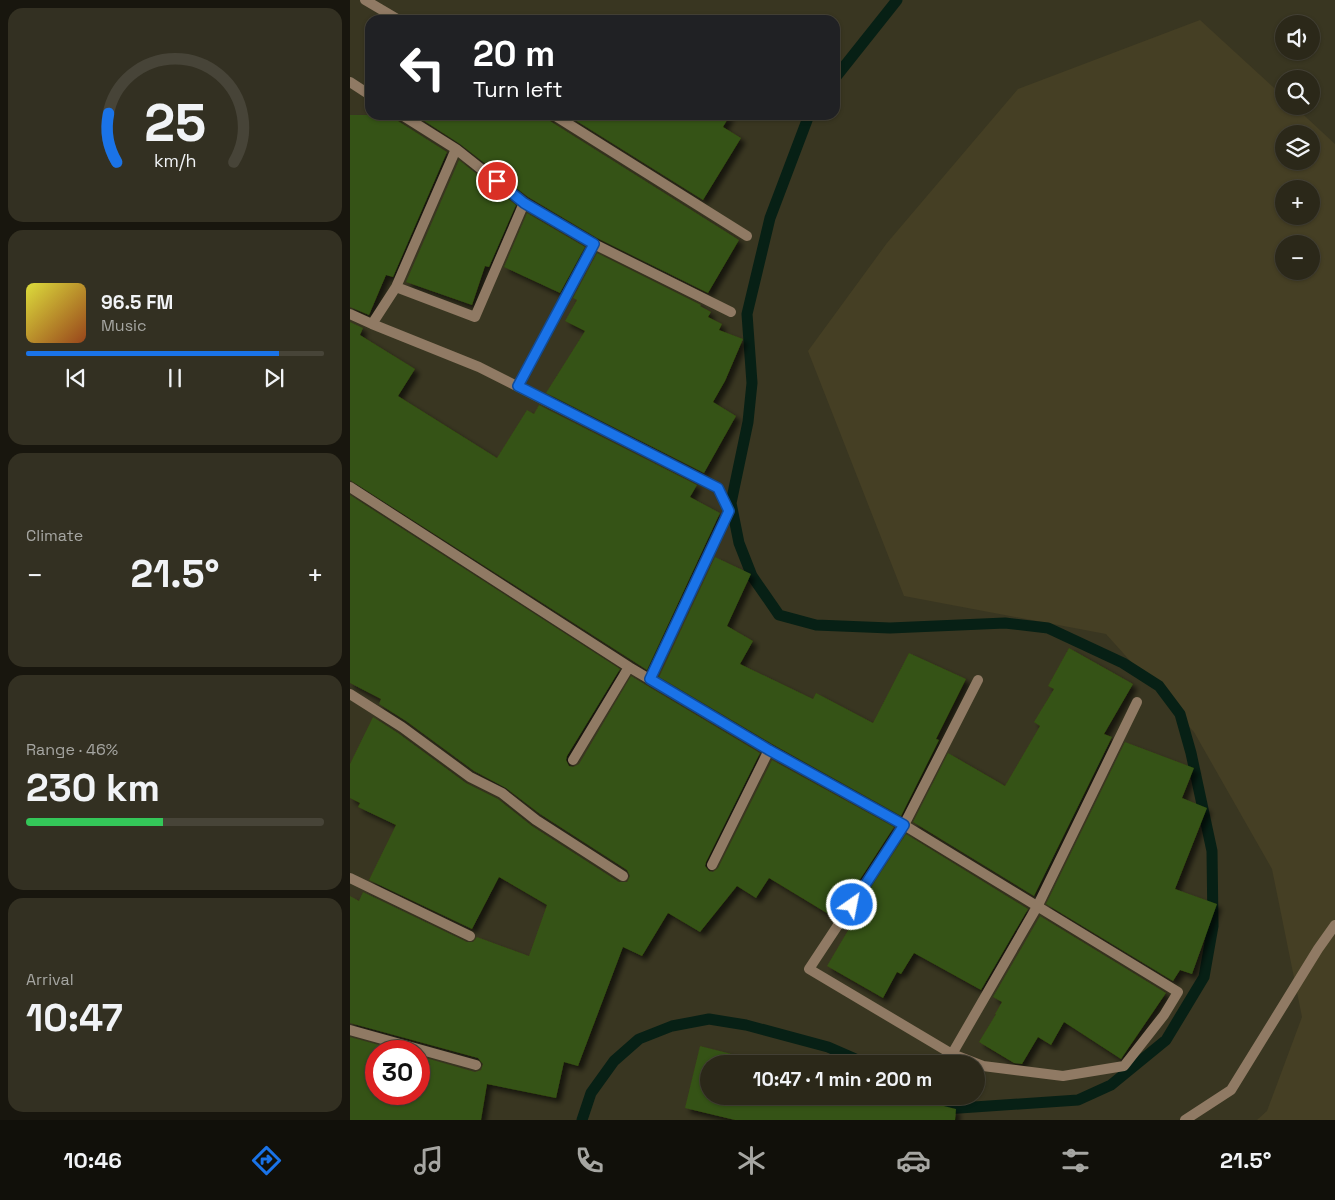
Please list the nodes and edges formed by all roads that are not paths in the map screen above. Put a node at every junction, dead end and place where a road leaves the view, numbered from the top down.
1 (365, 0) edge
2 (390, 15) edge
3 (350, 82) edge
4 (365, 92) edge
5 (410, 120) edge
6 (562, 120) edge
7 (456, 149) junction
8 (524, 203) junction
9 (747, 236) dead end
10 (594, 244) junction
11 (396, 286) junction
12 (731, 312) dead end
13 (350, 314) edge
14 (372, 324) junction
15 (518, 386) junction
16 (350, 487) edge
17 (629, 667) junction
18 (650, 679) junction
19 (978, 680) dead end
20 (350, 694) edge
21 (1137, 702) dead end
22 (769, 750) junction
23 (573, 760) dead end
24 (904, 825) junction
25 (712, 865) dead end
26 (623, 876) dead end
27 (350, 878) edge
28 (1038, 905) junction
29 (1335, 925) edge
30 (470, 936) dead end
31 (350, 1030) edge
32 (952, 1054) junction
33 (476, 1065) dead end
34 (1186, 1120) edge

1 - 2 street
3 - 4 street
5 - 7 street
6 - 9 street
7 - 8 street
7 - 11 street
8 - 10 street
8 - 11 street
10 - 12 street
10 - 15 street
11 - 14 street
13 - 14 street
14 - 15 street
15 - 18 street
16 - 17 street
17 - 18 street
17 - 23 street
18 - 22 street
19 - 24 street
20 - 26 street
21 - 28 street
22 - 24 street
22 - 25 street
24 - 28 street
24 - 32 street
27 - 30 street
28 - 32 street
28 - 32 street
29 - 34 street
31 - 33 street

